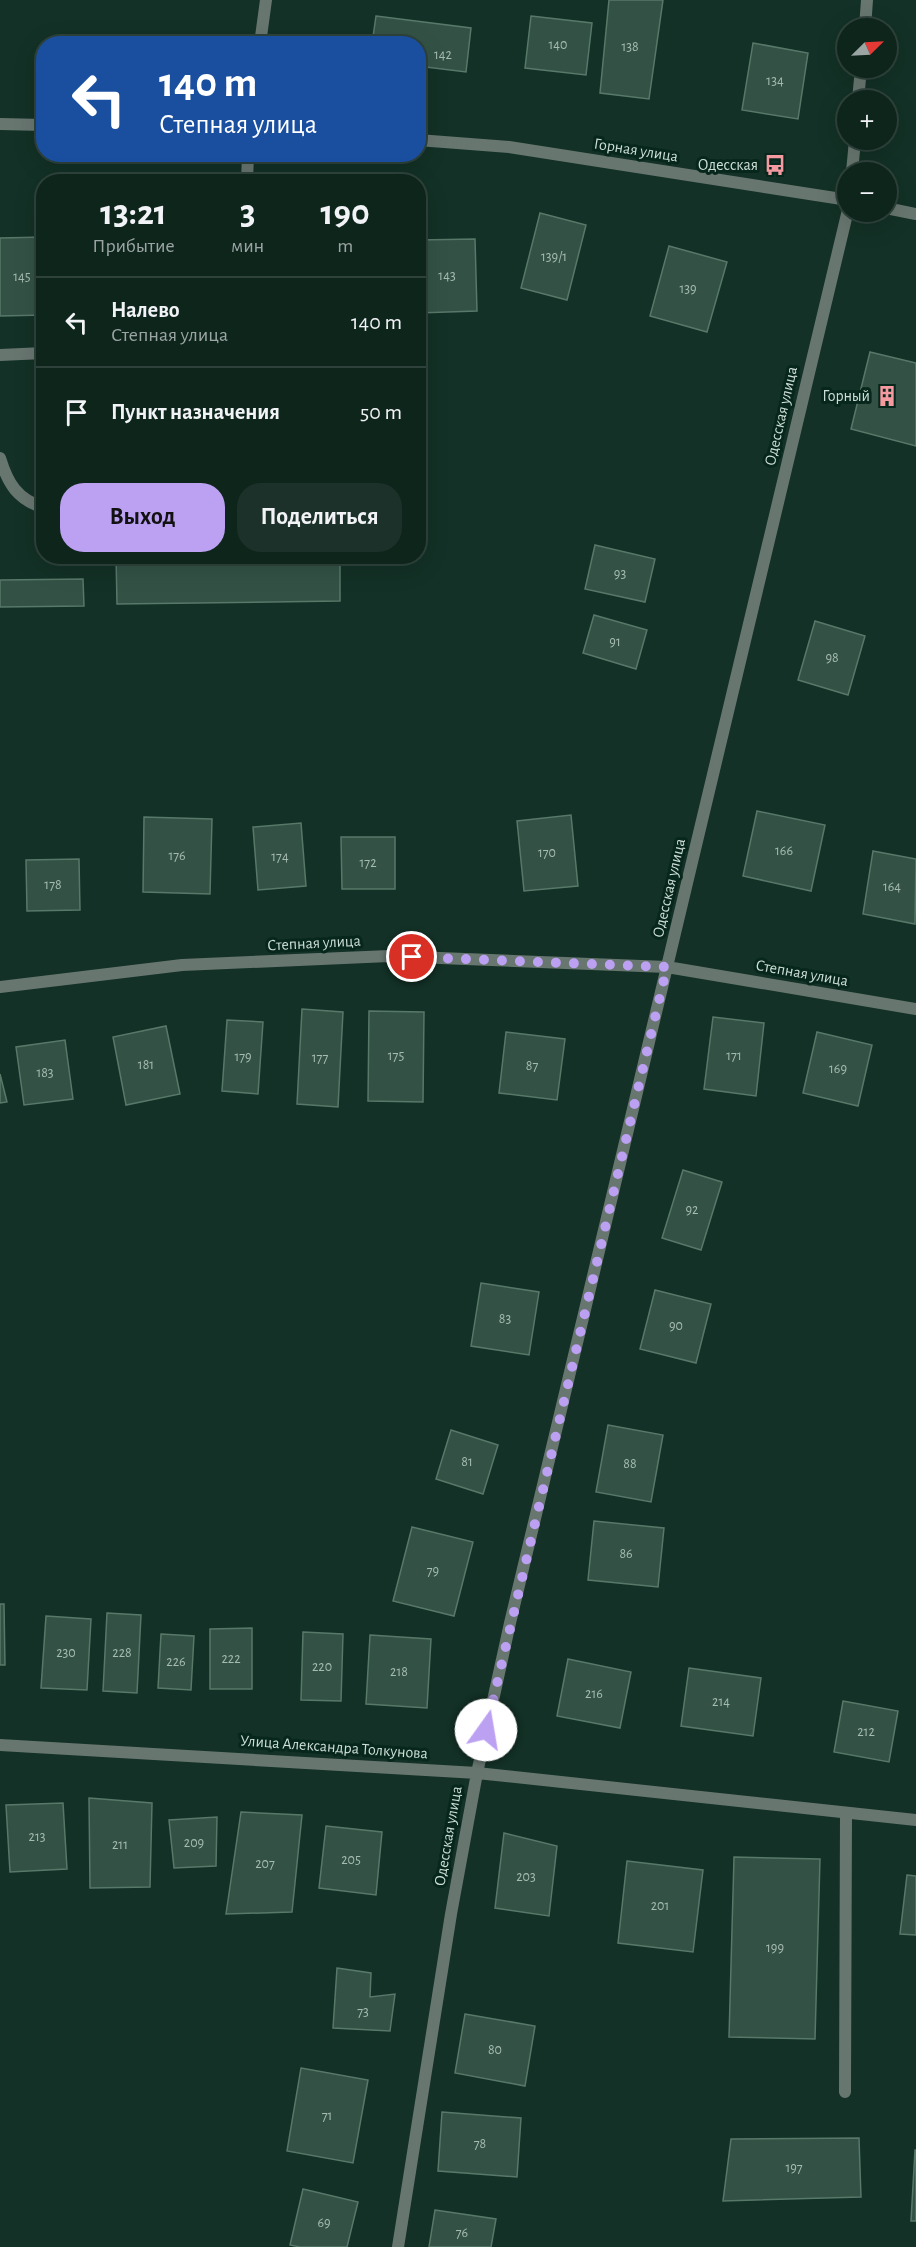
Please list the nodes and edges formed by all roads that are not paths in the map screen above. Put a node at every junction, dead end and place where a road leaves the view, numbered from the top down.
1 (266, 0) edge
2 (867, 0) edge
3 (866, 18) edge
4 (261, 36) edge
5 (0, 124) edge
6 (36, 125) edge
7 (426, 141) edge
8 (837, 198) edge
9 (897, 210) edge
10 (916, 214) edge
11 (845, 222) edge
12 (36, 354) edge
13 (0, 356) edge
14 (0, 458) edge
15 (36, 504) edge
16 (667, 967) junction
17 (0, 987) edge
18 (916, 1009) edge
19 (0, 1745) edge
20 (477, 1773) junction
21 (846, 1813) junction
22 (916, 1820) edge
23 (845, 2092) dead end
24 (398, 2247) edge

1 - 4 street
2 - 3 street
5 - 6 street
7 - 8 street, Горная улица
9 - 10 street
11 - 16 street, Одесская улица
12 - 13 street
14 - 15 street
16 - 17 street, Степная улица
16 - 18 street, Степная улица
16 - 20 street, Одесская улица
19 - 20 street, Улица Александра Толкунова
20 - 21 street, Улица Александра Толкунова
20 - 24 street, Одесская улица
21 - 22 street, Улица Александра Толкунова
21 - 23 street

